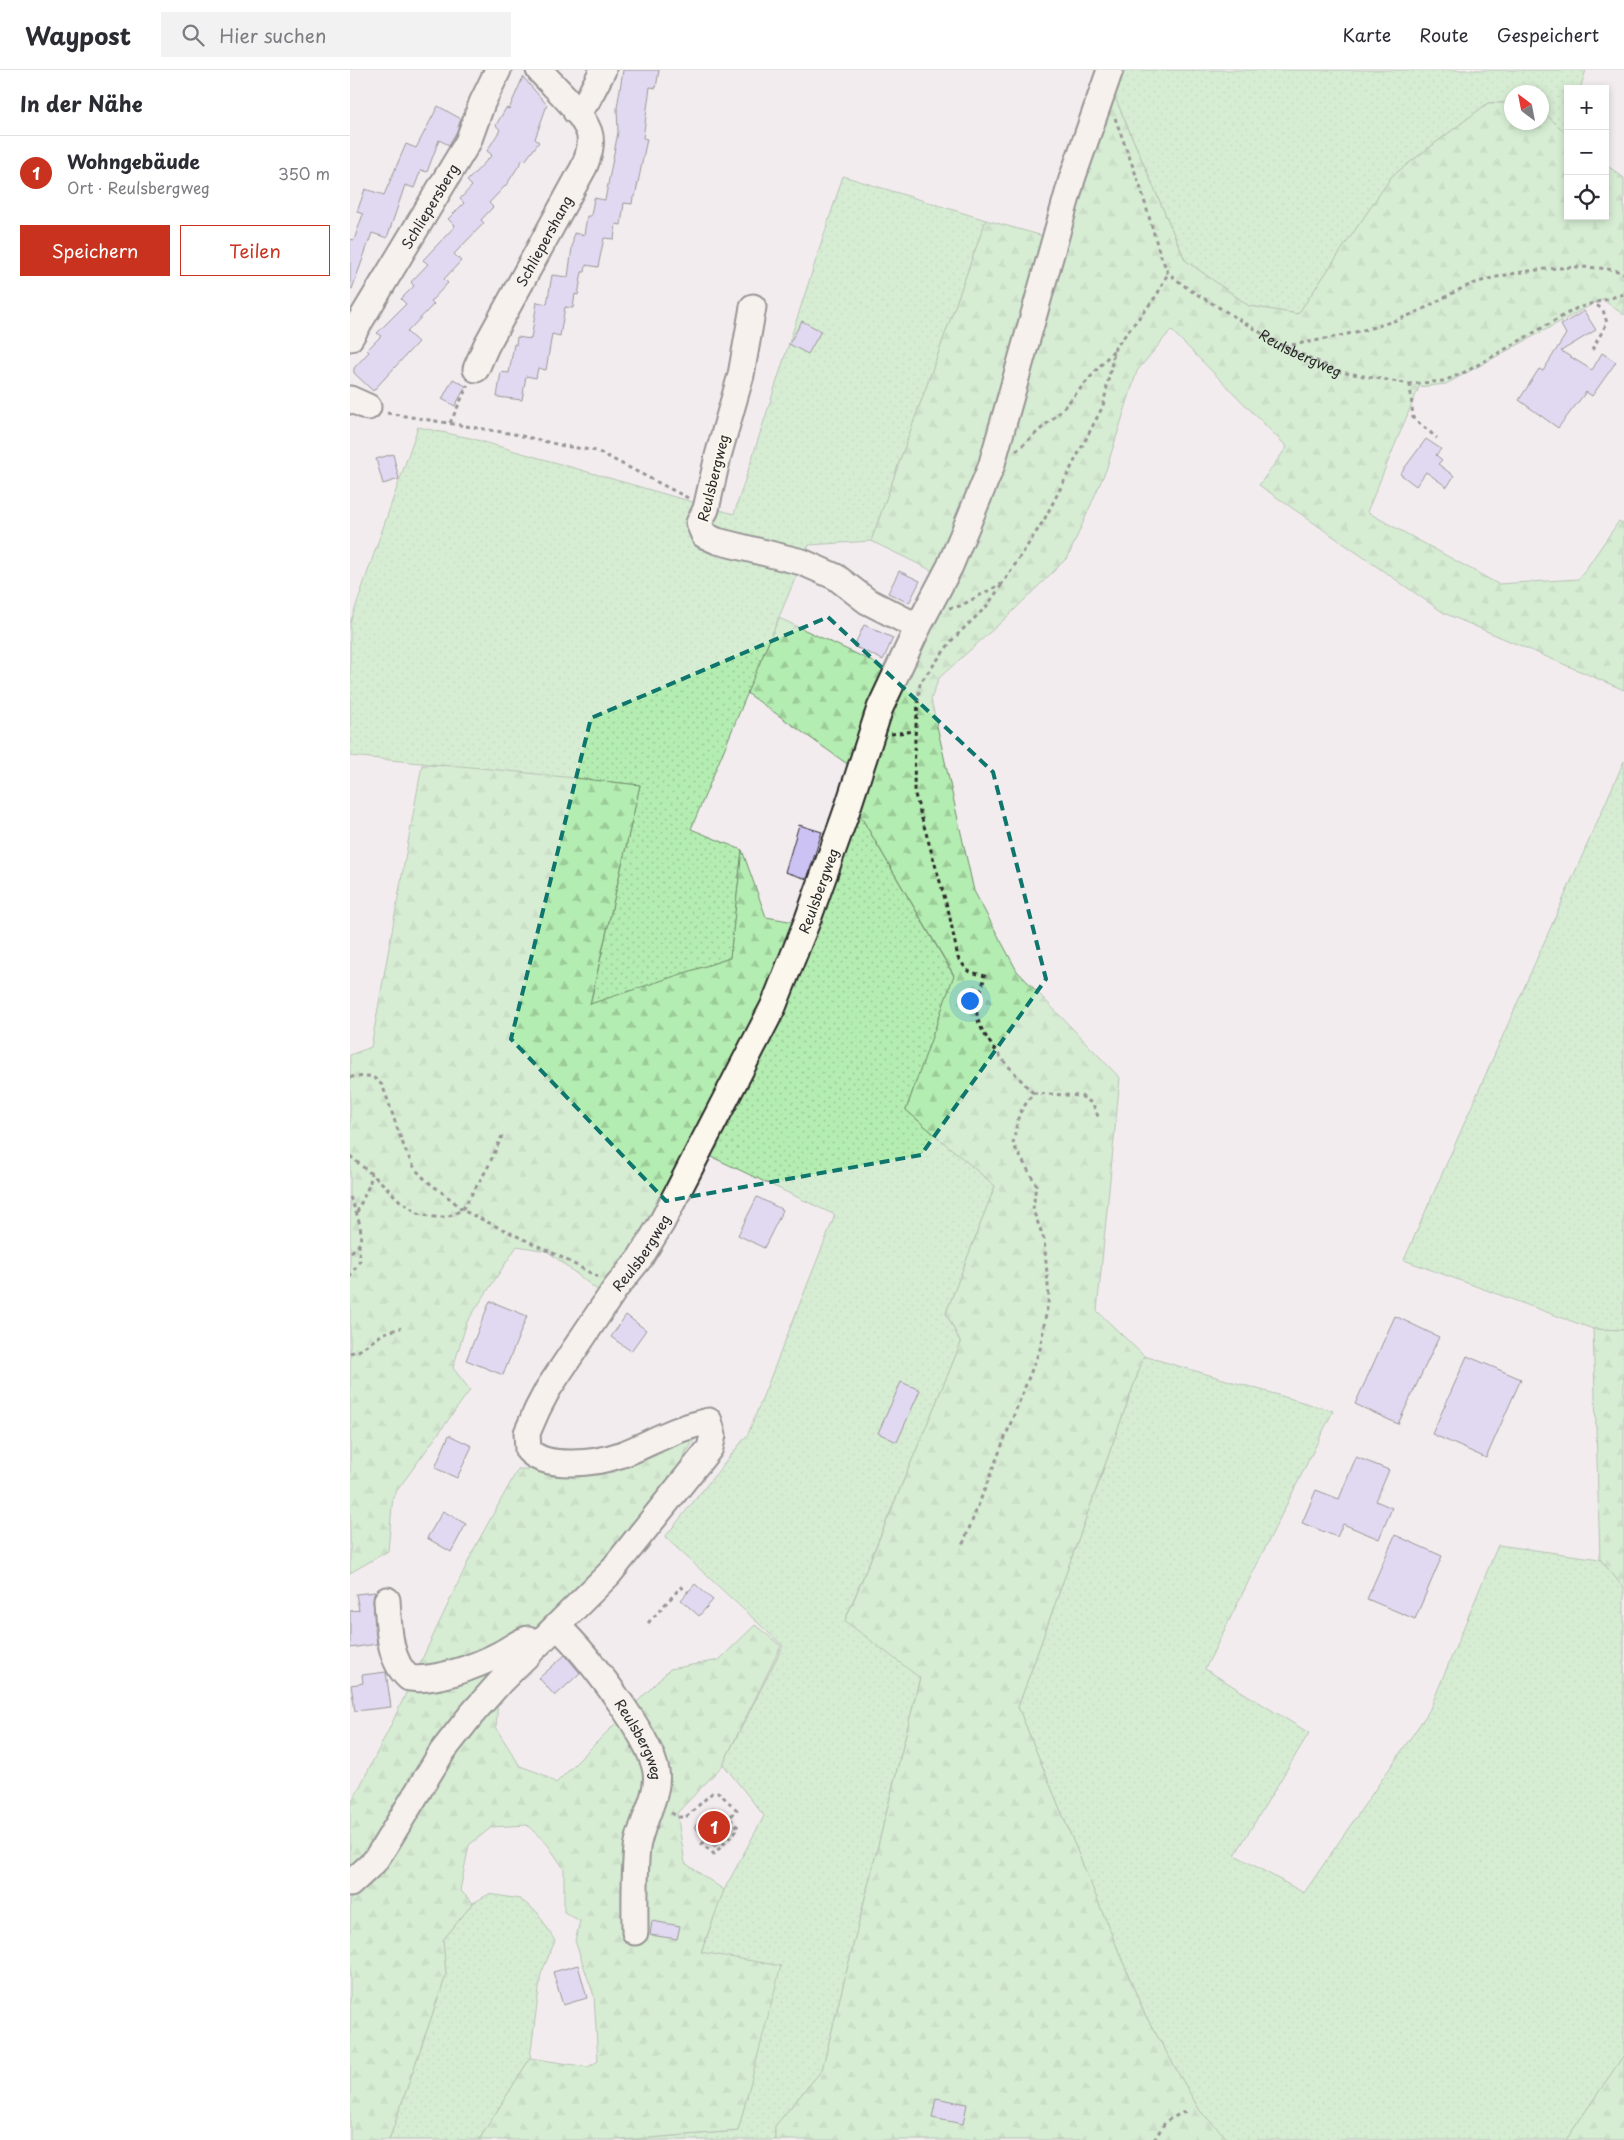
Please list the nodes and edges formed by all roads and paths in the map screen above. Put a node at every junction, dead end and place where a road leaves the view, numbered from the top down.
1 (498, 70) edge
2 (539, 70) edge
3 (603, 70) edge
4 (1107, 80) edge
5 (576, 112) junction
6 (1168, 273) junction
7 (1624, 273) edge
8 (1624, 294) edge
9 (1594, 303) junction
10 (753, 307) dead end
11 (357, 309) edge
12 (350, 338) edge
13 (1283, 346) junction
14 (1115, 348) junction
15 (1592, 350) dead end
16 (476, 369) joint
17 (1410, 384) junction
18 (359, 403) edge
19 (450, 423) junction
20 (1437, 438) dead end
21 (990, 467) junction
22 (706, 509) junction
23 (1003, 583) junction
24 (922, 621) junction
25 (350, 1077) edge
26 (1033, 1093) junction
27 (1099, 1119) dead end
28 (502, 1136) dead end
29 (350, 1156) edge
30 (371, 1173) junction
31 (350, 1197) edge
32 (462, 1210) junction
33 (356, 1212) junction
34 (359, 1244) junction
35 (350, 1253) edge
36 (350, 1278) edge
37 (615, 1289) junction
38 (401, 1328) dead end
39 (350, 1354) edge
40 (963, 1544) dead end
41 (688, 1592) dead end
42 (386, 1600) dead end
43 (648, 1623) dead end
44 (558, 1627) junction
45 (538, 1644) junction
46 (671, 1813) dead end
47 (707, 1839) dead end
48 (350, 1884) edge
49 (635, 1932) dead end
50 (1188, 2110) dead end
51 (1154, 2140) edge

1 - 11 street, Schliepersberg
2 - 5 street, Schliepershang
3 - 5 street
4 - 6 path
4 - 21 street, Reulsbergweg
5 - 16 street, Schliepershang
6 - 13 path, Reulsbergweg
6 - 14 path
7 - 13 path
8 - 9 path, Reulsbergweg
9 - 15 path
9 - 17 path, Reulsbergweg
10 - 22 street, Reulsbergweg
11 - 12 street, Schliepersberg
13 - 17 path, Reulsbergweg
14 - 21 path
14 - 23 path
16 - 19 path
17 - 20 path
18 - 19 path
19 - 22 path
21 - 24 street, Reulsbergweg
22 - 24 street, Reulsbergweg
23 - 24 path
23 - 26 path
24 - 37 street, Reulsbergweg
25 - 32 path
26 - 27 path
26 - 40 path
28 - 32 path
29 - 30 path
30 - 32 path
30 - 33 path
31 - 33 path
32 - 37 path
33 - 34 path
34 - 35 path
34 - 36 path
37 - 44 street, Reulsbergweg
38 - 39 path
41 - 43 path
42 - 45 street
44 - 45 street, Reulsbergweg
44 - 49 street, Reulsbergweg
45 - 48 street, Reulsbergweg
46 - 47 path
50 - 51 path

